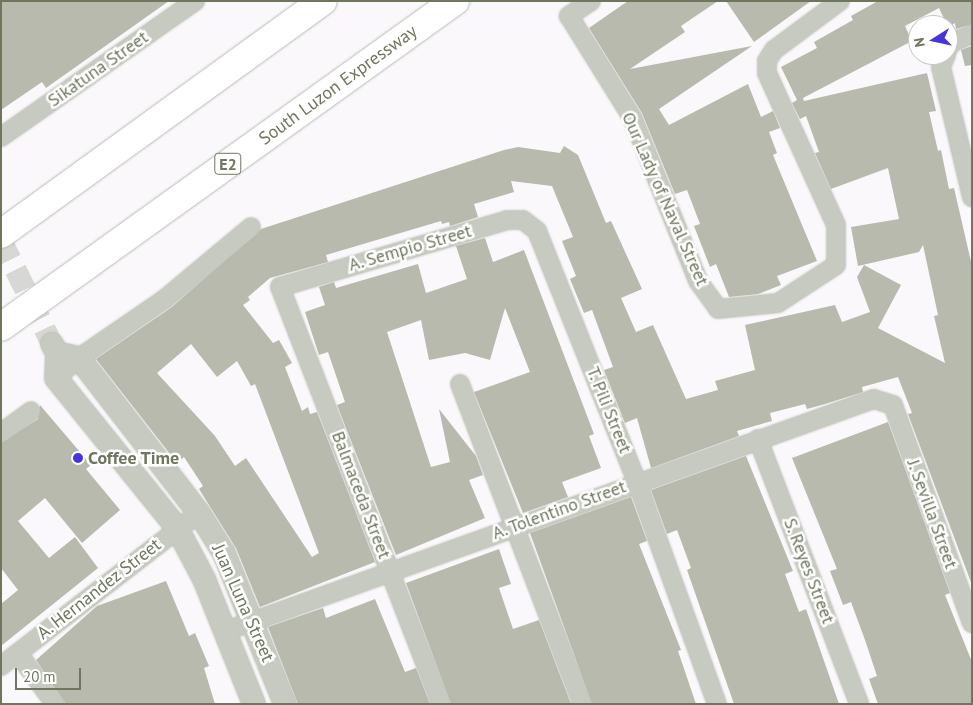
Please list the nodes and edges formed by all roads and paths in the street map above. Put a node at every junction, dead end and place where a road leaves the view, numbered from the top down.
1 (195, 1) edge
2 (323, 1) edge
3 (455, 1) edge
4 (591, 1) edge
5 (840, 1) edge
6 (972, 34) edge
7 (958, 40) edge
8 (942, 65) edge
9 (1, 137) edge
10 (972, 197) edge
11 (250, 227) dead end
12 (537, 231) joint
13 (1, 234) edge
14 (280, 287) joint
15 (1, 327) edge
16 (79, 358) junction
17 (56, 378) junction
18 (460, 384) dead end
19 (893, 405) joint
20 (31, 411) dead end
21 (1, 433) edge
22 (758, 439) junction
23 (637, 482) junction
24 (199, 513) junction
25 (514, 526) junction
26 (177, 528) junction
27 (391, 572) junction
28 (252, 621) junction
29 (972, 623) edge
30 (226, 631) junction
31 (18, 653) junction
32 (1, 666) edge
33 (55, 704) edge
34 (254, 704) edge
35 (286, 704) edge
36 (441, 704) edge
37 (582, 704) edge
38 (718, 704) edge
39 (859, 704) edge

1 - 9 street, Sikatuna Street
2 - 13 highway
3 - 15 highway, South Luzon Expressway / E2
4 - 5 street, Our Lady of Naval Street
6 - 7 street
8 - 10 street
11 - 16 street
12 - 14 street, A. Sempio Street
12 - 23 street, T. Pili Street
14 - 27 street, Balmaceda Street
16 - 17 street
16 - 17 street
16 - 24 street, Juan Luna Street
17 - 26 street, Juan Luna Street
18 - 25 street
19 - 22 street, A. Tolentino Street
19 - 29 street, J. Sevilla Street
20 - 21 street
22 - 23 street, A. Tolentino Street
22 - 39 street, S. Reyes Street
23 - 25 street, A. Tolentino Street
23 - 38 street, T. Pili Street
24 - 26 street, A. Hernandez Street
24 - 28 street, Juan Luna Street
25 - 27 street, A. Tolentino Street
25 - 37 street
26 - 30 street, Juan Luna Street
26 - 31 street, A. Hernandez Street
27 - 28 street, A. Tolentino Street
27 - 36 street, Balmaceda Street
28 - 30 street, A. Tolentino Street
28 - 35 street, Juan Luna Street
30 - 34 street, Juan Luna Street
31 - 32 street, A. Hernandez Street
31 - 33 street

